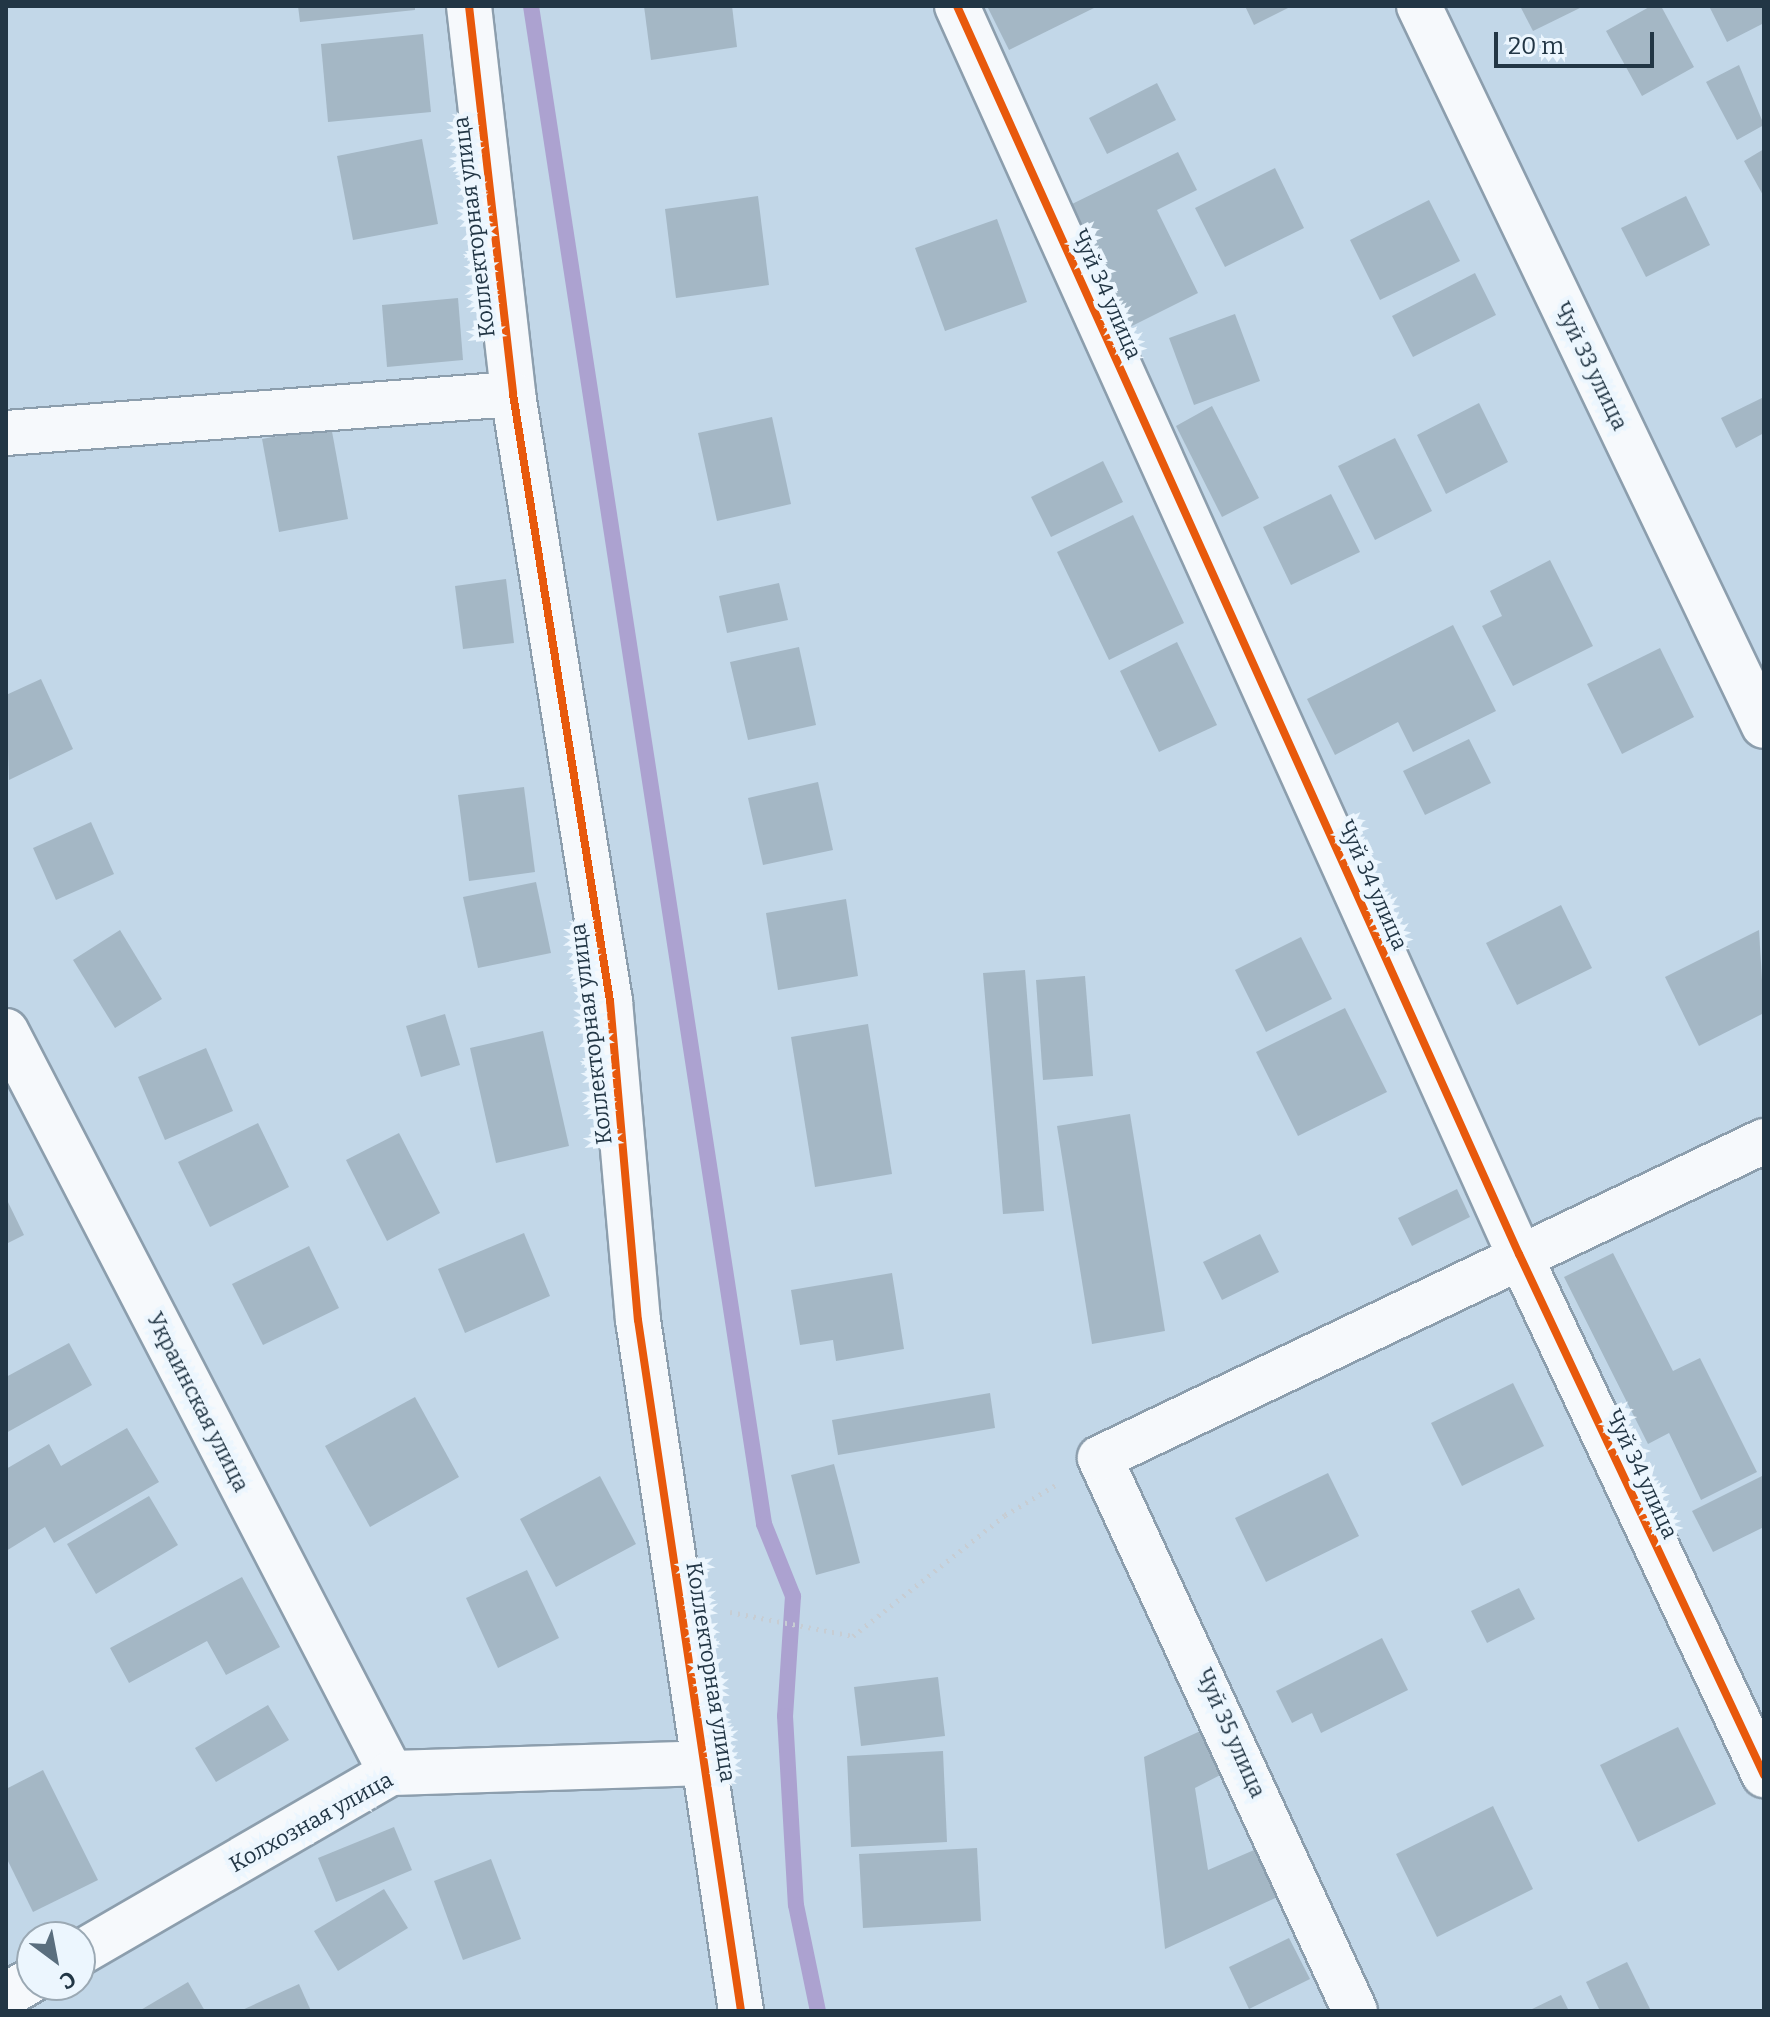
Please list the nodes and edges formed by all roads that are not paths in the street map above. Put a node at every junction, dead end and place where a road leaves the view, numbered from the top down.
1 (469, 6) edge
2 (957, 6) edge
3 (1419, 6) edge
4 (513, 394) junction
5 (6, 433) edge
6 (1764, 726) edge
7 (6, 1031) edge
8 (1764, 1141) edge
9 (1519, 1254) junction
10 (707, 1763) junction
11 (391, 1773) junction
12 (1764, 1775) edge
13 (96, 1944) edge
14 (741, 2011) edge
15 (1355, 2011) edge

1 - 4 street, Коллекторная улица
2 - 9 street, Чуй 34 улица
3 - 6 street, Чуй 33 улица
4 - 5 street
4 - 10 street, Коллекторная улица
7 - 11 street, Украинская улица
8 - 9 street
9 - 12 street, Чуй 34 улица
9 - 15 street, Чуй 35 улица
10 - 11 street, Колхозная улица
10 - 14 street, Коллекторная улица
11 - 13 street, Колхозная улица

